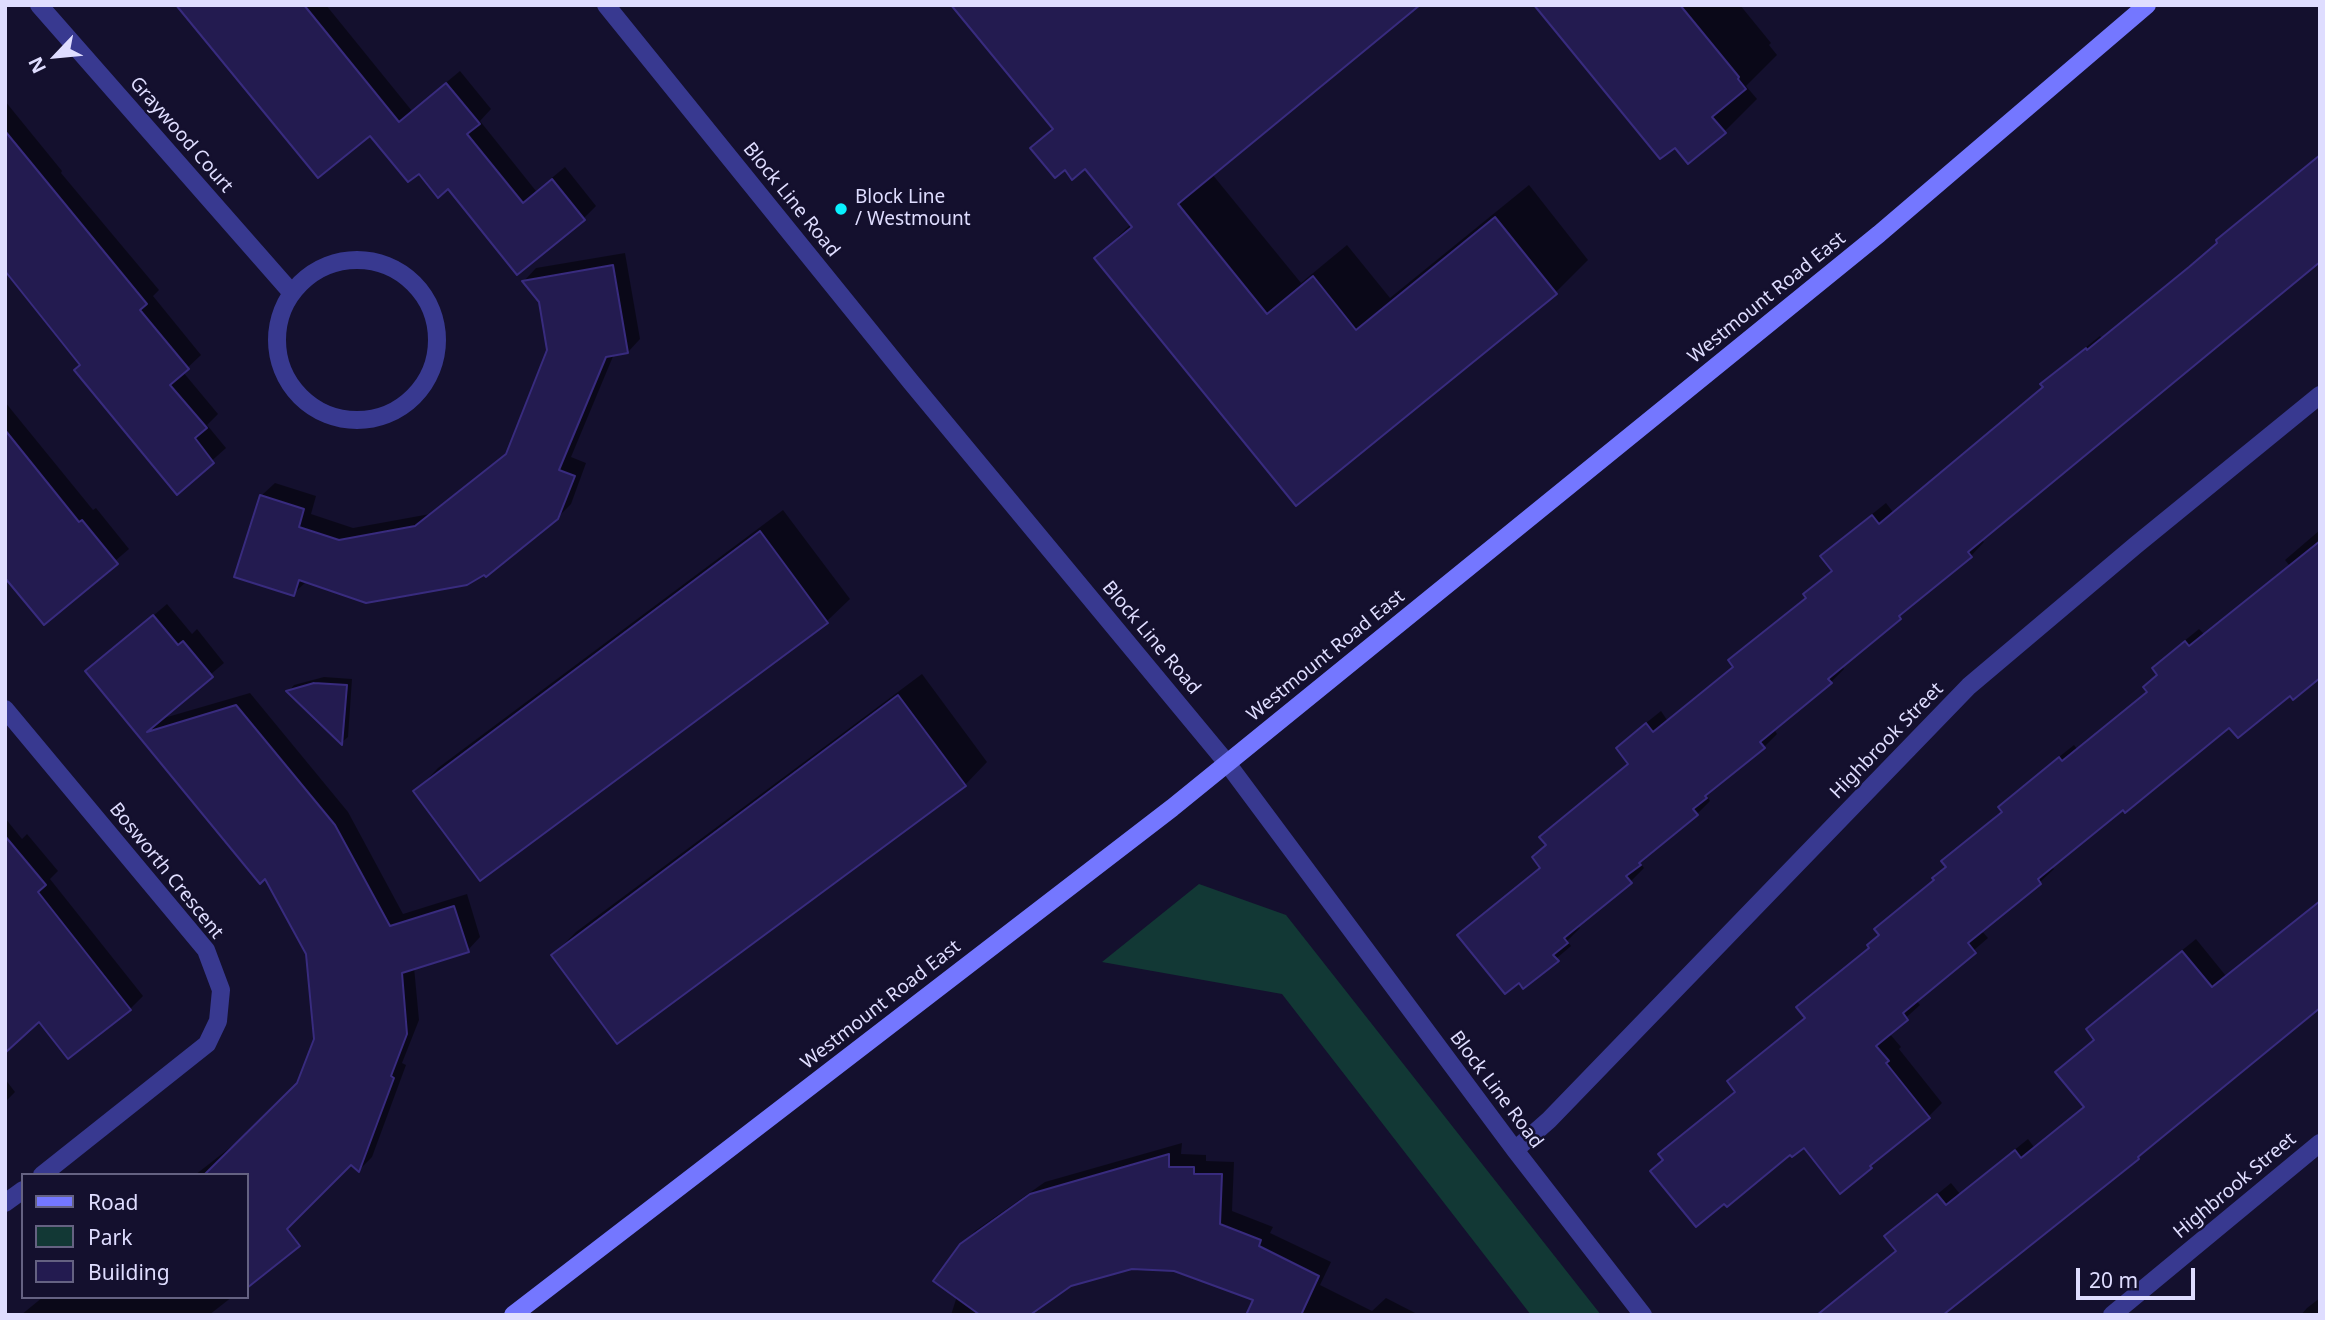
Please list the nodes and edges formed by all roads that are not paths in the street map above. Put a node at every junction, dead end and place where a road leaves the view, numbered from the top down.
1 (39, 5) edge
2 (606, 5) edge
3 (2147, 5) edge
4 (291, 292) junction
5 (2320, 395) edge
6 (5, 709) edge
7 (1227, 763) junction
8 (2320, 1143) edge
9 (1515, 1150) junction
10 (45, 1173) edge
11 (21, 1191) edge
12 (5, 1203) edge
13 (513, 1315) edge
14 (1643, 1315) edge
15 (2112, 1315) edge

1 - 4 street, Graywood Court
2 - 7 street, Block Line Road
3 - 7 main road, Westmount Road East
4 - 4 street
5 - 9 street, Highbrook Street
6 - 10 street, Bosworth Crescent
7 - 9 street, Block Line Road
7 - 13 main road, Westmount Road East
8 - 15 street, Highbrook Street
9 - 14 street, Block Line Road
11 - 12 street

